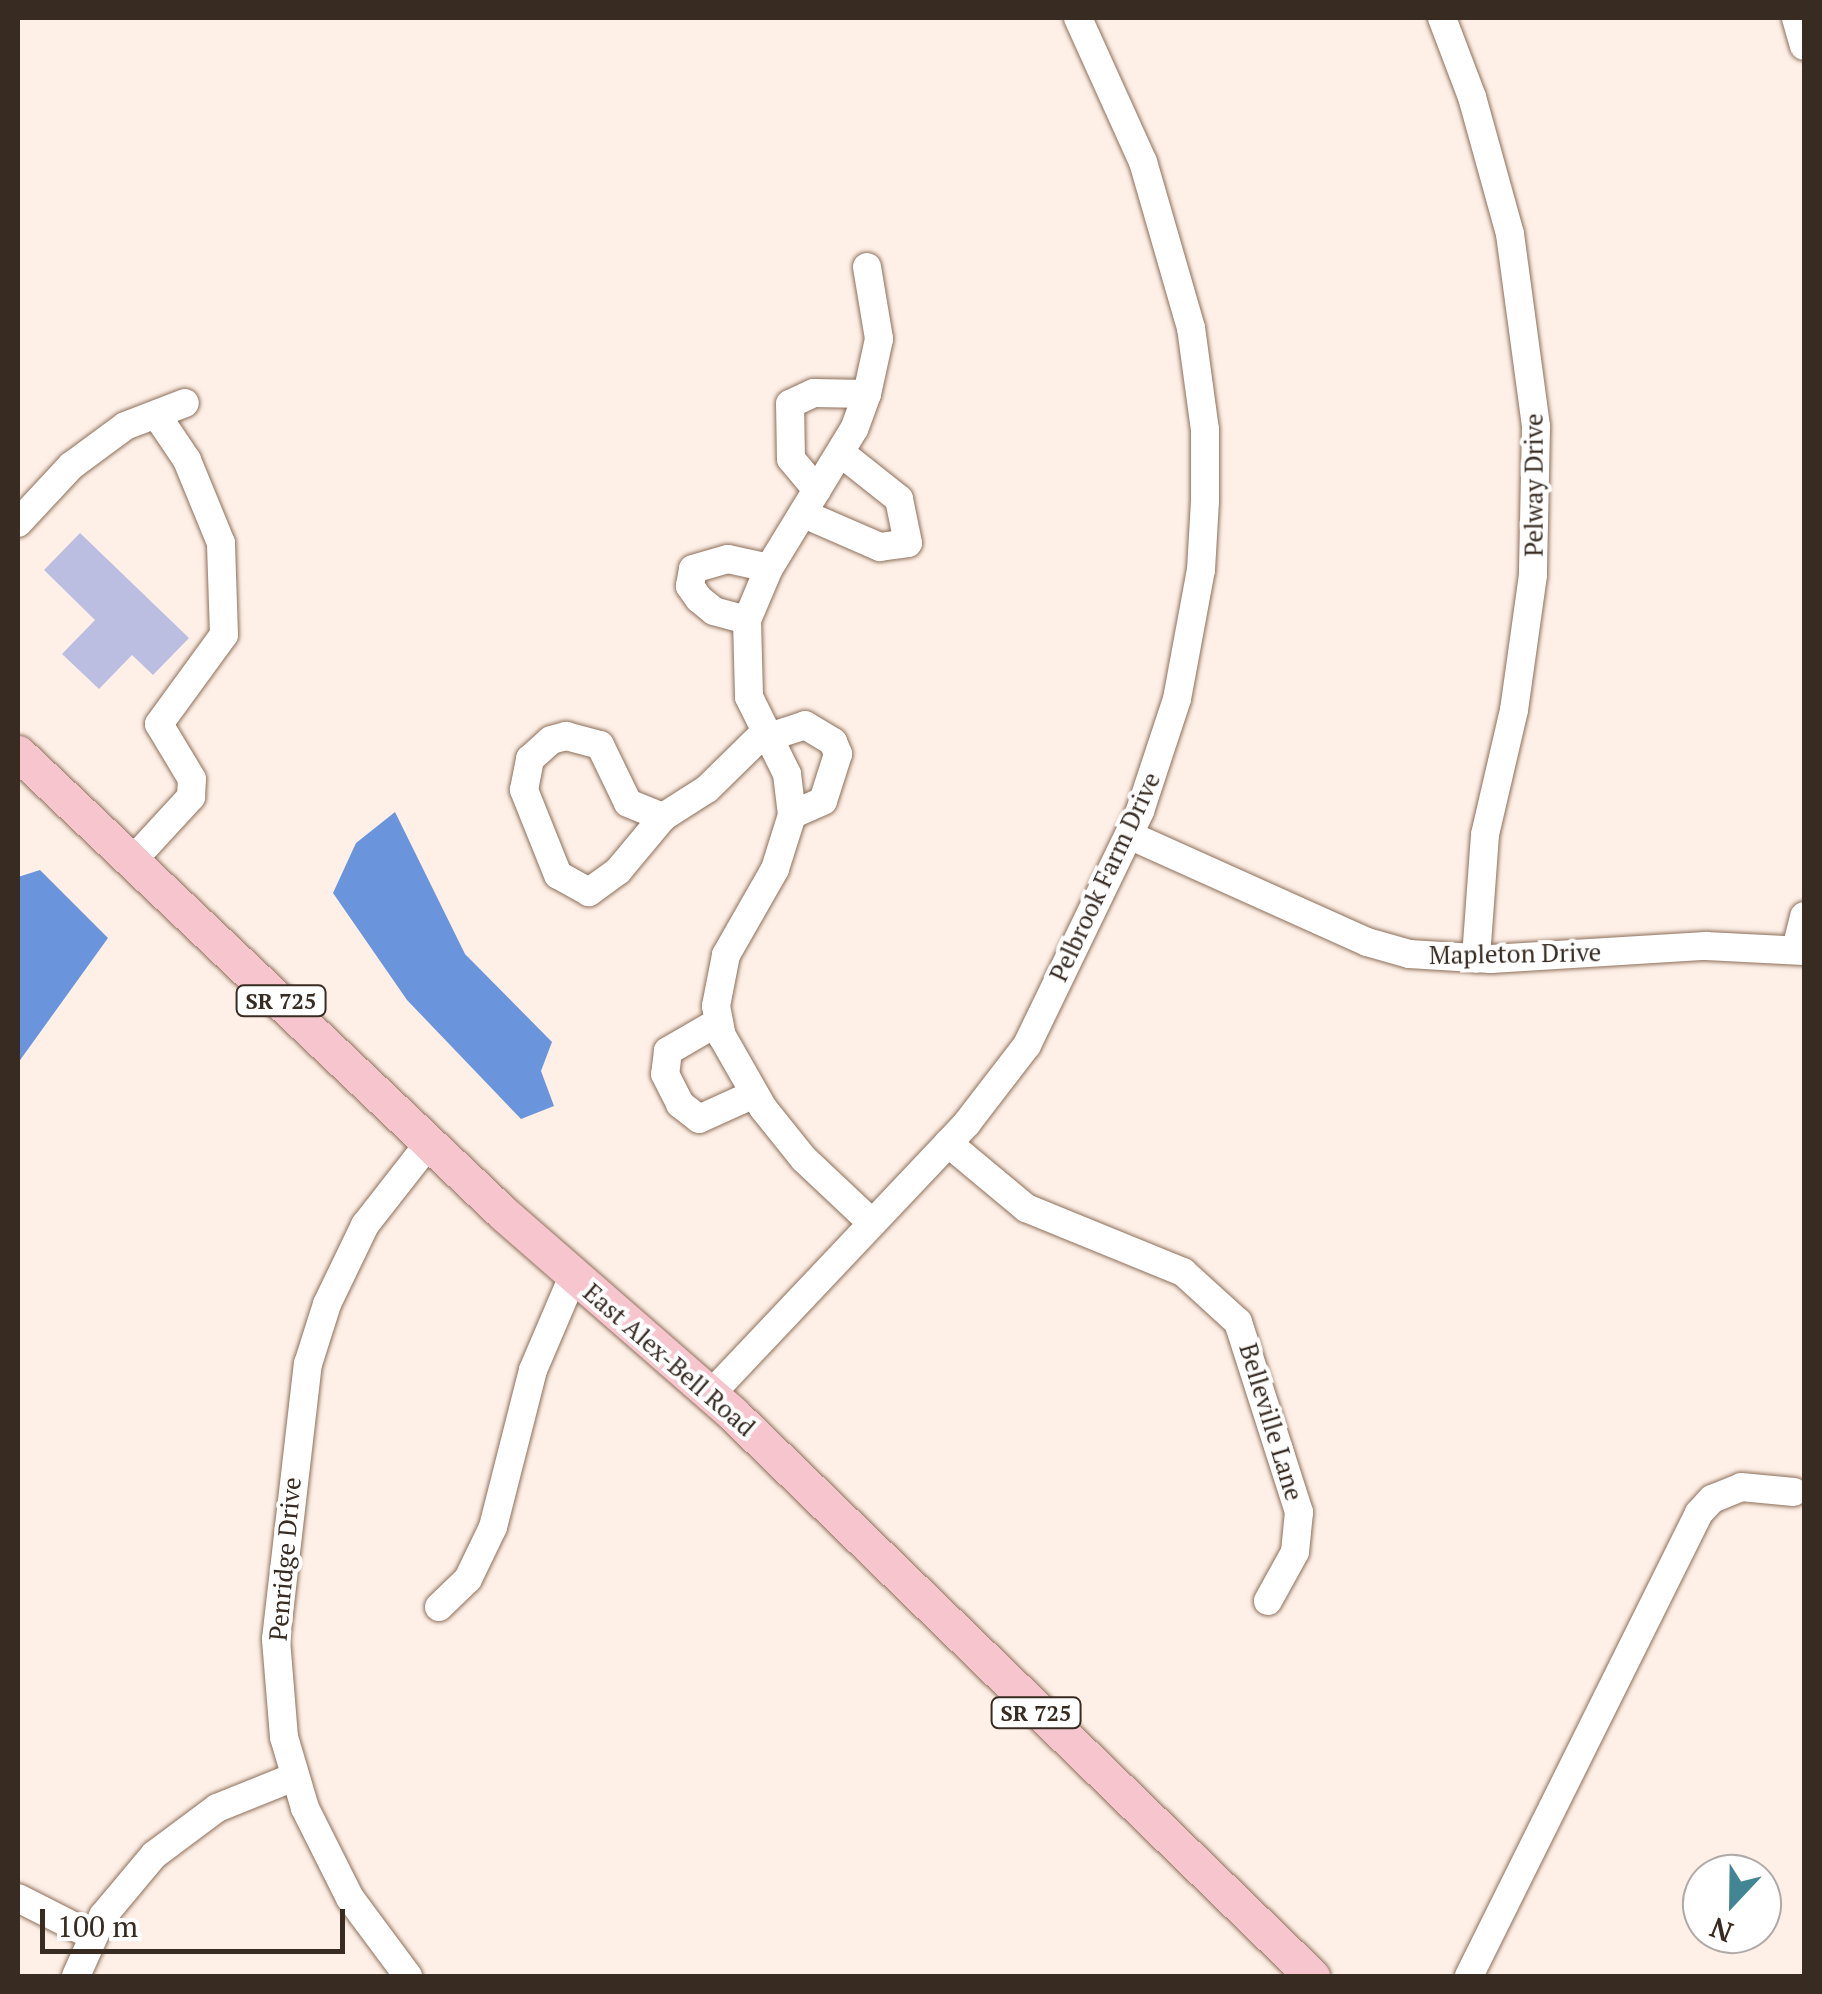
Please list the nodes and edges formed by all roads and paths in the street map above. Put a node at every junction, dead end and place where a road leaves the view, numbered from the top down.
1 (1078, 18) edge
2 (1442, 18) edge
3 (1796, 18) edge
4 (1804, 46) edge
5 (867, 268) dead end
6 (867, 394) junction
7 (184, 403) dead end
8 (156, 414) junction
9 (841, 453) junction
10 (811, 502) junction
11 (18, 523) edge
12 (769, 568) junction
13 (747, 620) junction
14 (767, 734) junction
15 (18, 753) edge
16 (792, 815) junction
17 (663, 817) junction
18 (1129, 834) junction
19 (133, 860) junction
20 (1804, 916) edge
21 (1800, 950) edge
22 (1476, 959) junction
23 (718, 1022) junction
24 (754, 1094) junction
25 (428, 1143) junction
26 (948, 1143) junction
27 (872, 1223) junction
28 (573, 1276) junction
29 (710, 1395) junction
30 (1794, 1492) dead end
31 (1268, 1601) dead end
32 (439, 1607) dead end
33 (294, 1778) junction
34 (18, 1898) edge
35 (93, 1936) junction
36 (76, 1976) edge
37 (408, 1976) edge
38 (1312, 1976) edge
39 (1469, 1976) edge

1 - 18 street, Pelbrook Farm Drive
2 - 22 street, Pelway Drive
3 - 4 street
5 - 6 street
6 - 9 street
6 - 10 street
7 - 8 street
8 - 11 street
8 - 19 street
9 - 10 street
9 - 10 street
10 - 12 street
12 - 13 street
12 - 13 street
13 - 14 street
14 - 16 street
14 - 16 street
14 - 17 street
15 - 19 main road, East Alex-Bell Road / SR 725
16 - 23 street
17 - 17 street
18 - 22 street, Mapleton Drive
18 - 26 street, Pelbrook Farm Drive
19 - 25 main road, East Alex-Bell Road / SR 725
20 - 21 street
21 - 22 street, Mapleton Drive
23 - 24 street
23 - 24 street
24 - 27 street
25 - 28 main road, East Alex-Bell Road / SR 725
25 - 33 street, Penridge Drive
26 - 27 street, Pelbrook Farm Drive
26 - 31 street, Belleville Lane
27 - 29 street, Pelbrook Farm Drive
28 - 29 main road, East Alex-Bell Road / SR 725
28 - 32 street
29 - 38 main road, East Alex-Bell Road / SR 725
30 - 39 street
33 - 35 street
33 - 37 street, Penridge Drive
34 - 35 street
35 - 36 street

